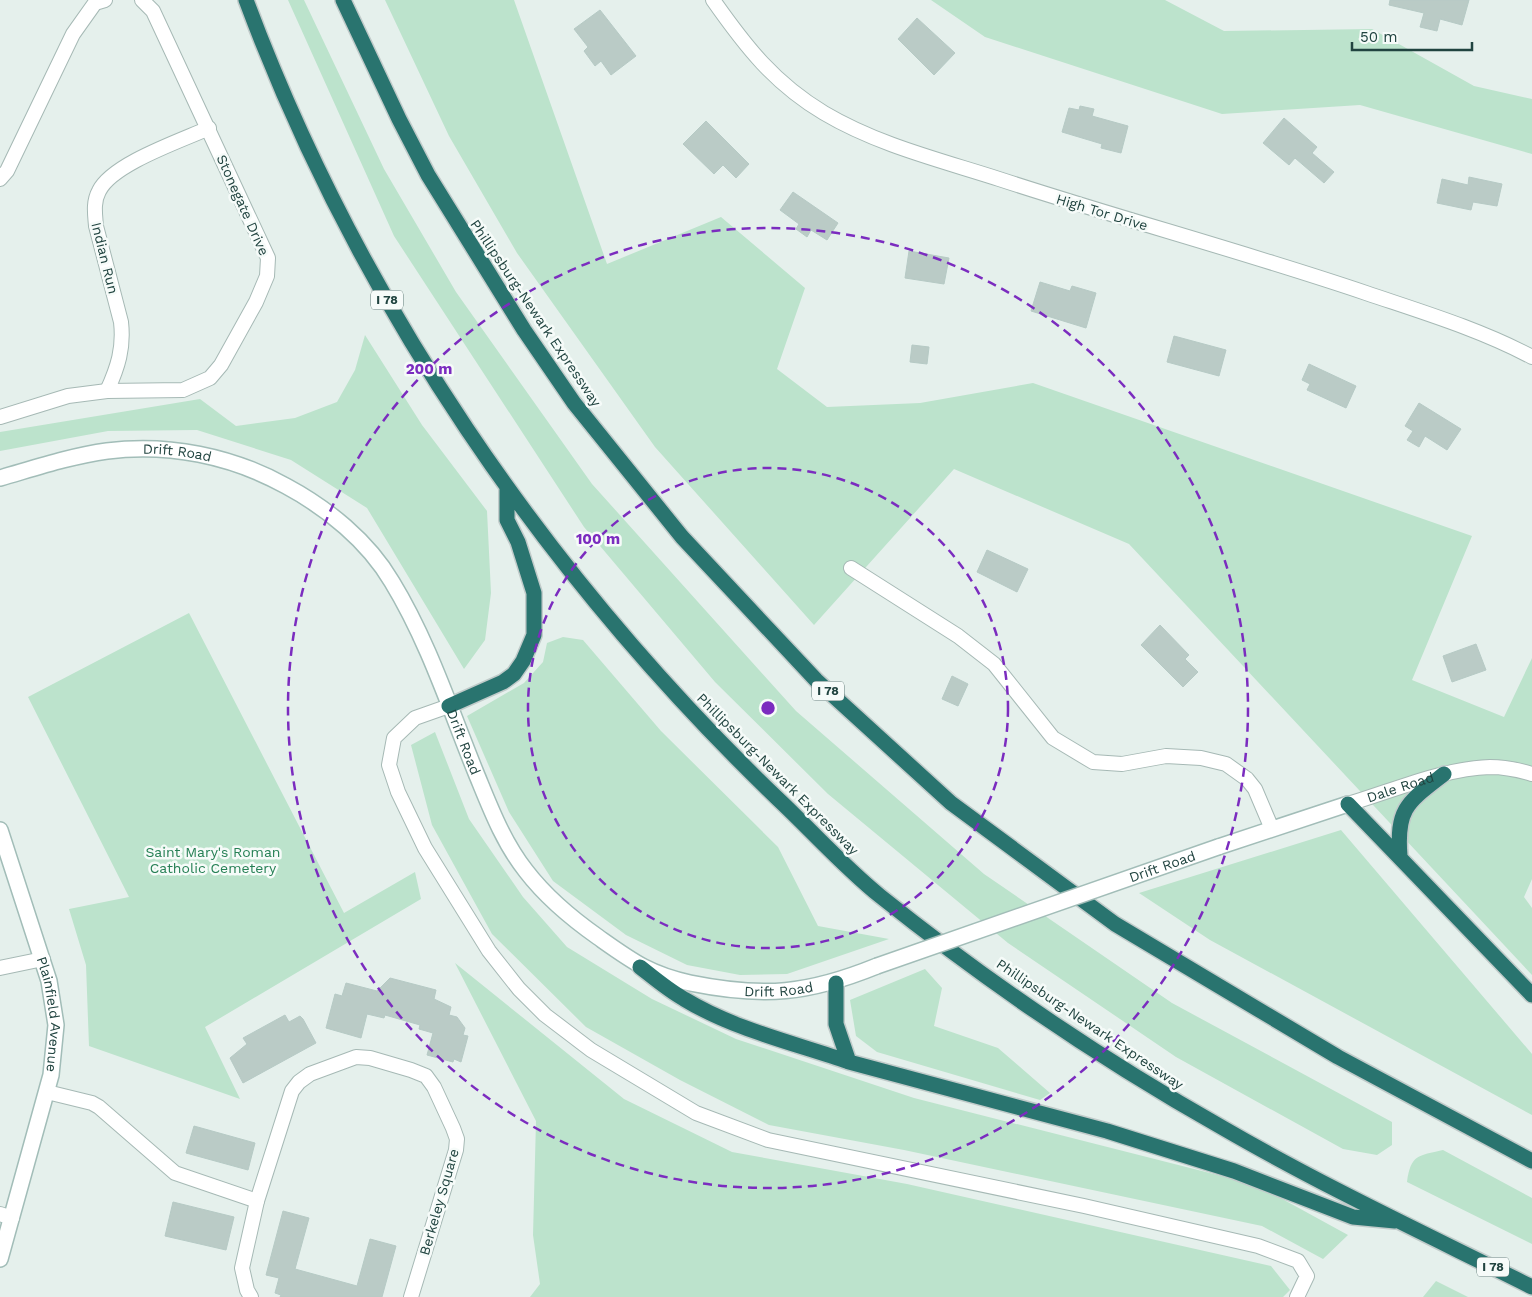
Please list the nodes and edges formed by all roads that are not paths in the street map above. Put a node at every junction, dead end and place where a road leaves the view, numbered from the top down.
1 (105, 0) edge
2 (142, 0) edge
3 (246, 0) edge
4 (343, 0) edge
5 (714, 0) edge
6 (209, 128) junction
7 (0, 180) edge
8 (1532, 357) edge
9 (107, 391) junction
10 (0, 417) edge
11 (0, 478) edge
12 (507, 489) junction
13 (851, 568) dead end
14 (448, 706) junction
15 (1444, 774) junction
16 (1532, 774) edge
17 (1348, 804) junction
18 (1272, 829) junction
19 (0, 830) edge
20 (1400, 856) junction
21 (43, 959) junction
22 (640, 967) junction
23 (0, 968) edge
24 (836, 983) junction
25 (1532, 995) edge
26 (849, 1062) junction
27 (47, 1092) junction
28 (1532, 1161) edge
29 (257, 1202) junction
30 (6, 1216) edge
31 (1400, 1221) junction
32 (0, 1259) edge
33 (1532, 1287) edge
34 (251, 1297) edge
35 (411, 1297) edge
36 (1297, 1297) edge

1 - 7 street
2 - 6 street, Stonegate Drive
3 - 12 highway, Phillipsburg-Newark Expressway / I 78
4 - 28 highway, Phillipsburg-Newark Expressway / I 78
5 - 8 street, High Tor Drive
6 - 9 street, Indian Run
6 - 9 street, Stonegate Drive
9 - 10 street, Stonegate Drive
11 - 14 main road, Drift Road
12 - 14 highway
12 - 31 highway, Phillipsburg-Newark Expressway / I 78
13 - 18 street
14 - 22 main road, Drift Road
14 - 36 street
15 - 16 street, Dale Road
15 - 17 street, Dale Road
15 - 20 highway
17 - 18 main road, Dale Road
17 - 20 highway
18 - 24 main road, Drift Road, bridge
19 - 21 main road, Plainfield Avenue
20 - 25 highway
21 - 23 street
21 - 27 main road, Plainfield Avenue
22 - 24 main road, Drift Road
22 - 26 highway
24 - 26 highway
26 - 31 highway
27 - 29 street
27 - 30 main road, Plainfield Avenue
29 - 34 street, Berkeley Square
29 - 35 street, Berkeley Square
30 - 32 main road, Plainfield Avenue
31 - 33 highway, Phillipsburg-Newark Expressway / I 78

